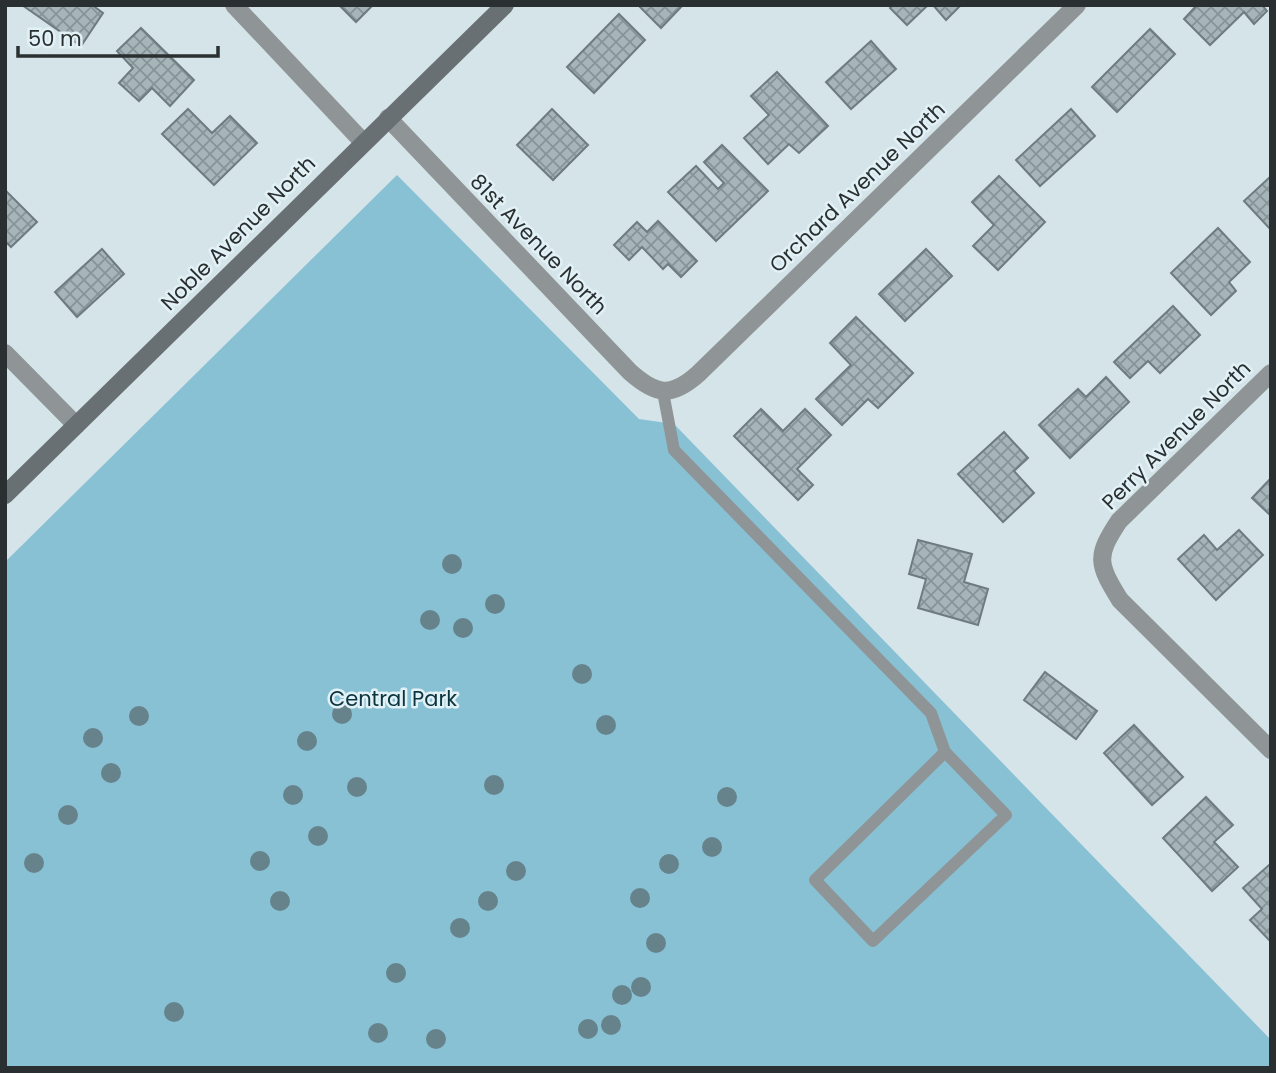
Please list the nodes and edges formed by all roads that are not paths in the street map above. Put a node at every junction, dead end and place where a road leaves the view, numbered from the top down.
1 (233, 5) edge
2 (505, 5) edge
3 (1077, 5) edge
4 (388, 118) junction
5 (363, 142) junction
6 (5, 354) edge
7 (1271, 373) edge
8 (663, 392) junction
9 (76, 425) junction
10 (5, 495) edge
11 (1271, 750) edge
12 (945, 752) junction

1 - 5 street
2 - 4 street, Noble Avenue North
3 - 8 street, Orchard Avenue North
4 - 5 street, Noble Avenue North
4 - 8 street, 81st Avenue North
5 - 9 street, Noble Avenue North
6 - 9 street
7 - 11 street, Perry Avenue North
8 - 12 lane
9 - 10 street, Noble Avenue North
12 - 12 lane

